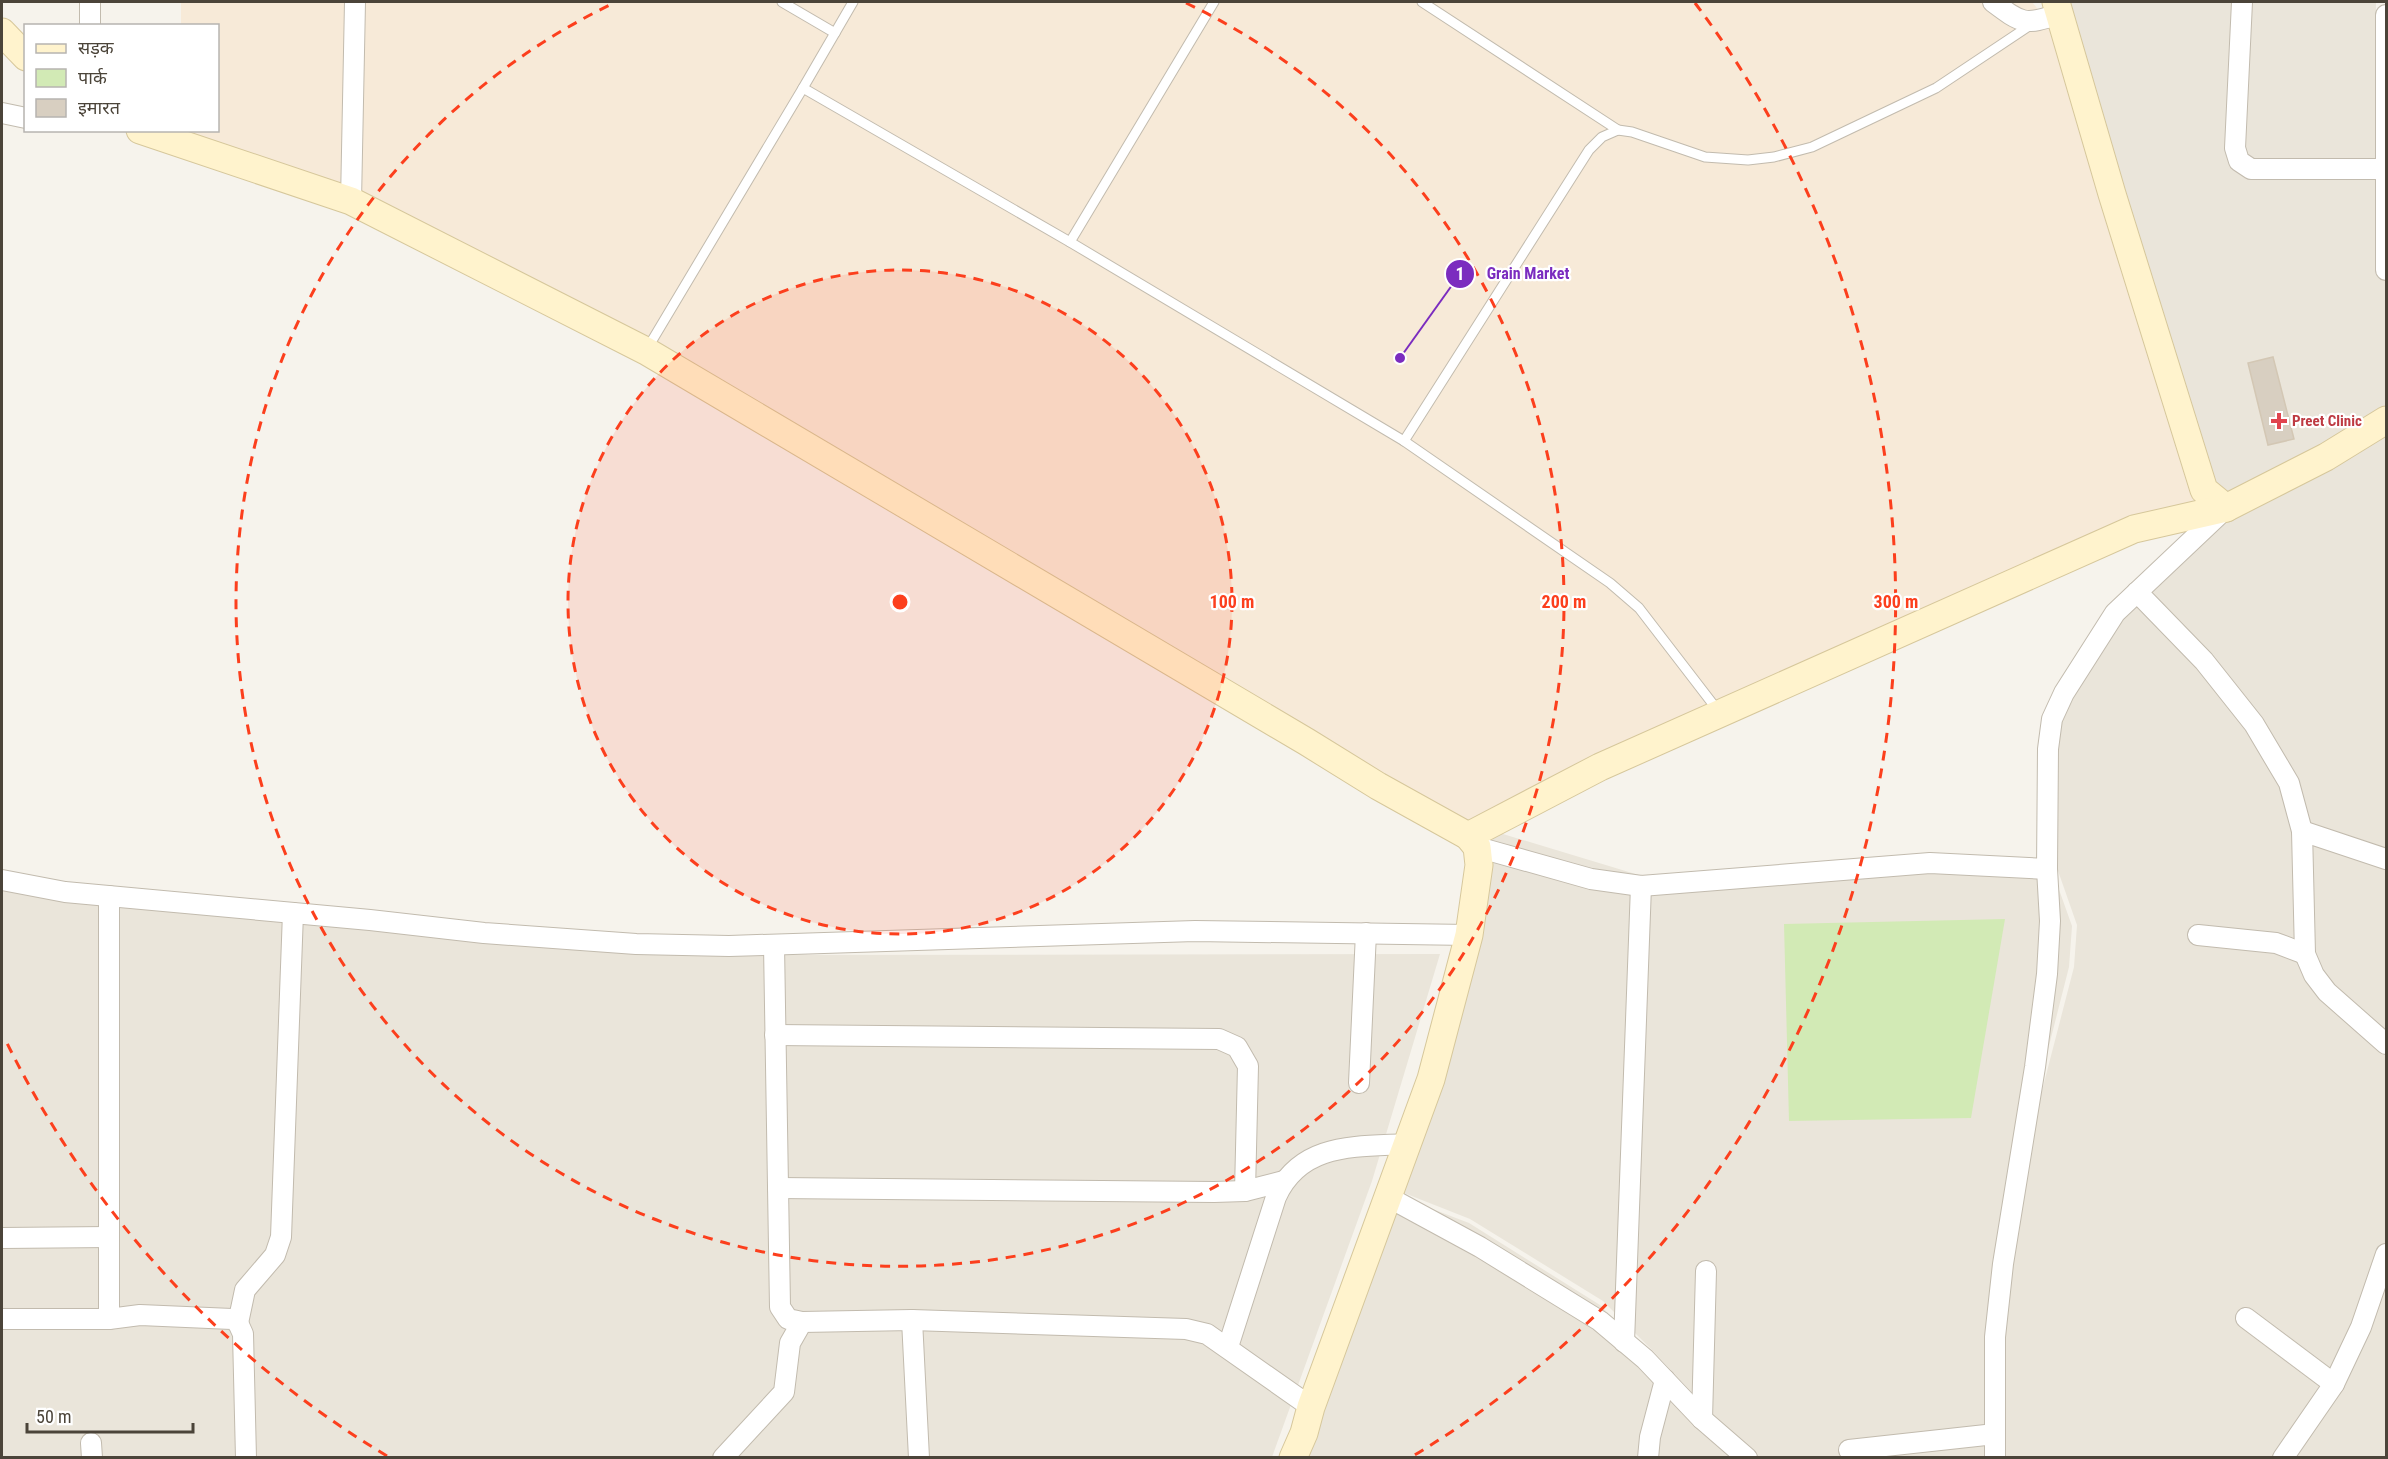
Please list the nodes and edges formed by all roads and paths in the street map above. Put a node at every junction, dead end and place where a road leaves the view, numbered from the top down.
1 (90, 2) edge
2 (355, 2) edge
3 (782, 2) edge
4 (853, 2) edge
5 (1215, 2) edge
6 (1422, 2) edge
7 (1993, 2) edge
8 (2242, 2) edge
9 (2050, 13) edge
10 (2386, 15) edge
11 (90, 24) edge
12 (2, 32) edge
13 (835, 33) junction
14 (24, 55) edge
15 (803, 88) junction
16 (2, 113) edge
17 (24, 118) edge
18 (1618, 130) junction
19 (146, 132) edge
20 (2386, 169) edge
21 (351, 201) junction
22 (1070, 242) junction
23 (2386, 270) edge
24 (646, 351) junction
25 (2386, 420) edge
26 (1404, 441) junction
27 (2226, 508) junction
28 (2137, 592) junction
29 (1721, 714) junction
30 (2302, 831) junction
31 (1472, 842) junction
32 (2386, 859) edge
33 (2046, 869) junction
34 (2, 880) edge
35 (1641, 886) junction
36 (109, 896) junction
37 (293, 913) junction
38 (1366, 933) junction
39 (1469, 935) junction
40 (2198, 936) dead end
41 (774, 945) junction
42 (2305, 954) junction
43 (775, 1035) junction
44 (2386, 1044) edge
45 (1359, 1083) dead end
46 (1408, 1144) junction
47 (1284, 1181) junction
48 (778, 1188) junction
49 (1245, 1191) junction
50 (1388, 1197) junction
51 (109, 1237) junction
52 (2, 1238) edge
53 (2386, 1254) edge
54 (1706, 1271) dead end
55 (2246, 1318) dead end
56 (2, 1319) edge
57 (109, 1319) junction
58 (912, 1320) junction
59 (802, 1322) junction
60 (238, 1323) junction
61 (1624, 1342) junction
62 (1228, 1347) junction
63 (1665, 1380) junction
64 (2334, 1384) junction
65 (1311, 1407) junction
66 (1702, 1419) junction
67 (1995, 1434) junction
68 (1849, 1450) dead end
69 (1293, 1457) edge
70 (246, 1458) edge
71 (723, 1458) edge
72 (919, 1458) edge
73 (1289, 1458) edge
74 (1648, 1458) edge
75 (1747, 1458) edge
76 (1995, 1458) edge
77 (2283, 1458) edge

1 - 11 street
2 - 21 street
3 - 13 lane
4 - 13 lane
5 - 22 lane
6 - 18 lane
7 - 9 street
8 - 20 street
9 - 18 lane
9 - 27 street
10 - 20 street
12 - 14 street
13 - 15 lane
15 - 22 lane
15 - 24 lane
16 - 17 street
18 - 26 lane
19 - 21 street
20 - 23 street
21 - 24 street
22 - 26 lane
24 - 31 street
25 - 27 street
26 - 29 lane
27 - 28 street
27 - 29 street
28 - 30 street
28 - 33 street
29 - 31 street
30 - 32 street
30 - 42 street
31 - 35 street
31 - 39 street
33 - 35 street
33 - 67 street
34 - 36 street
35 - 61 street
36 - 37 street
36 - 51 street
37 - 41 street
37 - 60 street
38 - 39 street
38 - 41 street
38 - 45 street
39 - 46 street
40 - 42 street
41 - 43 street
42 - 44 street
43 - 48 street
43 - 49 street
46 - 47 street
46 - 50 street
47 - 49 street
47 - 62 street
48 - 49 street
48 - 59 street
50 - 61 street
50 - 65 street
51 - 52 street
51 - 57 street
53 - 64 street
54 - 66 street
55 - 64 street
56 - 57 street
57 - 60 street
58 - 59 street
58 - 62 street
58 - 72 street
59 - 71 street
60 - 70 street
61 - 63 street
62 - 65 street
63 - 66 street
63 - 74 street
64 - 77 street
65 - 69 street
66 - 75 street
67 - 68 street
67 - 76 street
69 - 73 street

